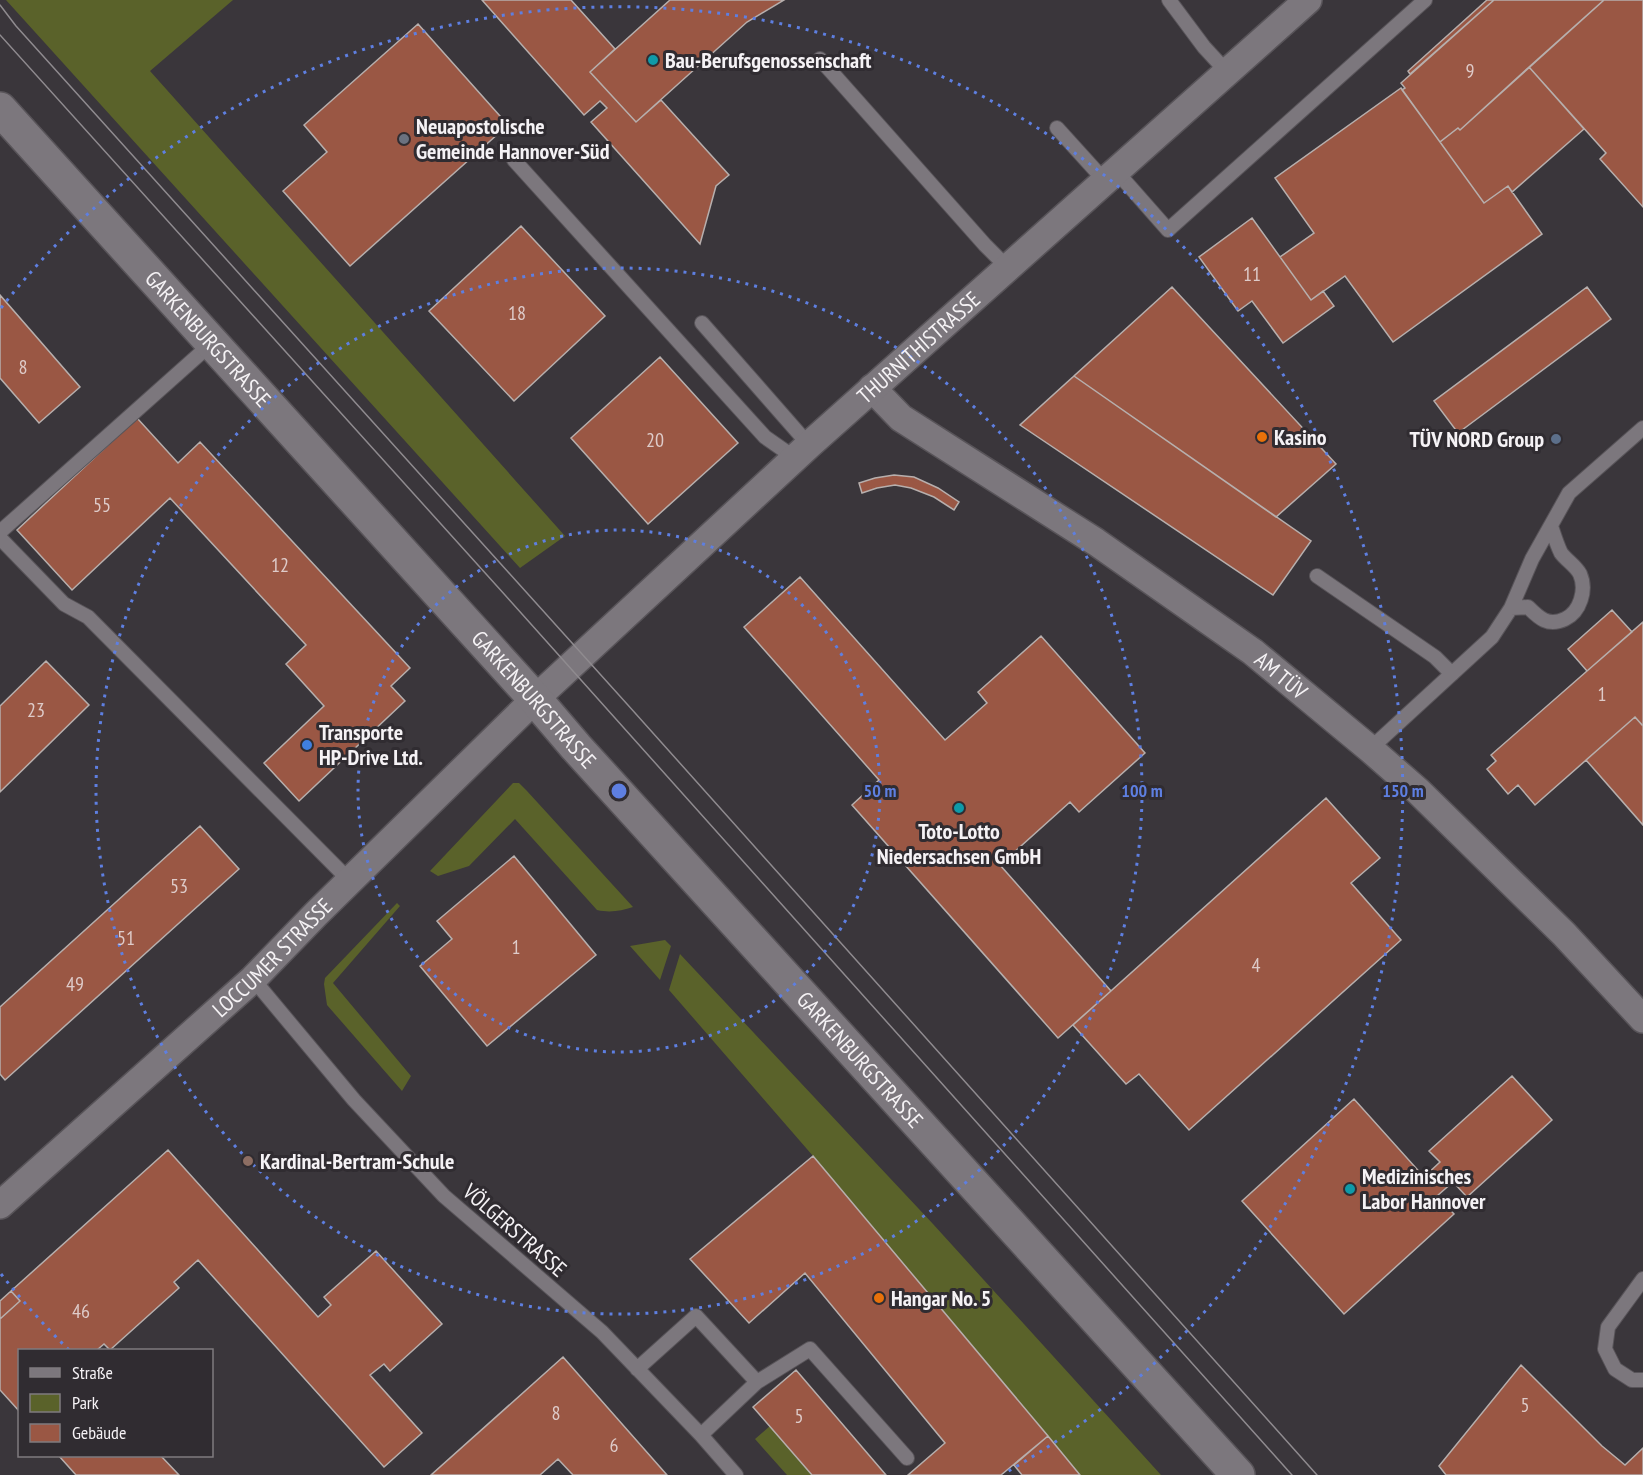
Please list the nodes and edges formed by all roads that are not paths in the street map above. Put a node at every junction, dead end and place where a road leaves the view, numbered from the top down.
1 (1169, 0) edge
2 (1308, 0) edge
3 (1425, 0) edge
4 (820, 60) dead end
5 (1227, 72) junction
6 (0, 110) edge
7 (1057, 128) dead end
8 (514, 160) dead end
9 (1110, 176) junction
10 (1007, 267) junction
11 (702, 323) dead end
12 (212, 343) junction
13 (872, 388) junction
14 (1643, 428) edge
15 (802, 452) junction
16 (1551, 526) junction
17 (0, 532) edge
18 (0, 538) edge
19 (1317, 576) dead end
20 (1511, 608) junction
21 (1452, 674) junction
22 (534, 699) junction
23 (1370, 749) junction
24 (350, 881) junction
25 (253, 979) junction
26 (1641, 1013) edge
27 (5, 1190) edge
28 (1643, 1279) edge
29 (637, 1369) junction
30 (1643, 1380) edge
31 (758, 1382) junction
32 (700, 1435) junction
33 (907, 1458) dead end
34 (736, 1475) edge
35 (1238, 1475) edge

1 - 5 lane
2 - 5 street, THURNITHISTRASSE
3 - 9 lane
4 - 10 lane
5 - 9 street, THURNITHISTRASSE
6 - 12 main road, GARKENBURGSTRASSE
7 - 9 lane
8 - 15 lane
9 - 10 street, THURNITHISTRASSE
10 - 13 street, THURNITHISTRASSE
11 - 15 lane
12 - 17 lane
12 - 22 main road, GARKENBURGSTRASSE
13 - 15 street, THURNITHISTRASSE
13 - 23 street, AM TÜV
14 - 16 lane
15 - 22 street, THURNITHISTRASSE
16 - 20 lane
16 - 20 lane
18 - 24 lane
19 - 21 lane
20 - 21 lane
21 - 23 lane
22 - 24 street, LOCCUMER STRASSE
22 - 35 main road, GARKENBURGSTRASSE
23 - 26 street, AM TÜV
24 - 25 street, LOCCUMER STRASSE
25 - 27 street, LOCCUMER STRASSE
25 - 29 lane, VÖLGERSTRASSE
28 - 30 lane
29 - 31 lane
29 - 32 lane, VÖLGERSTRASSE
31 - 32 lane
31 - 33 lane
32 - 34 lane, VÖLGERSTRASSE

